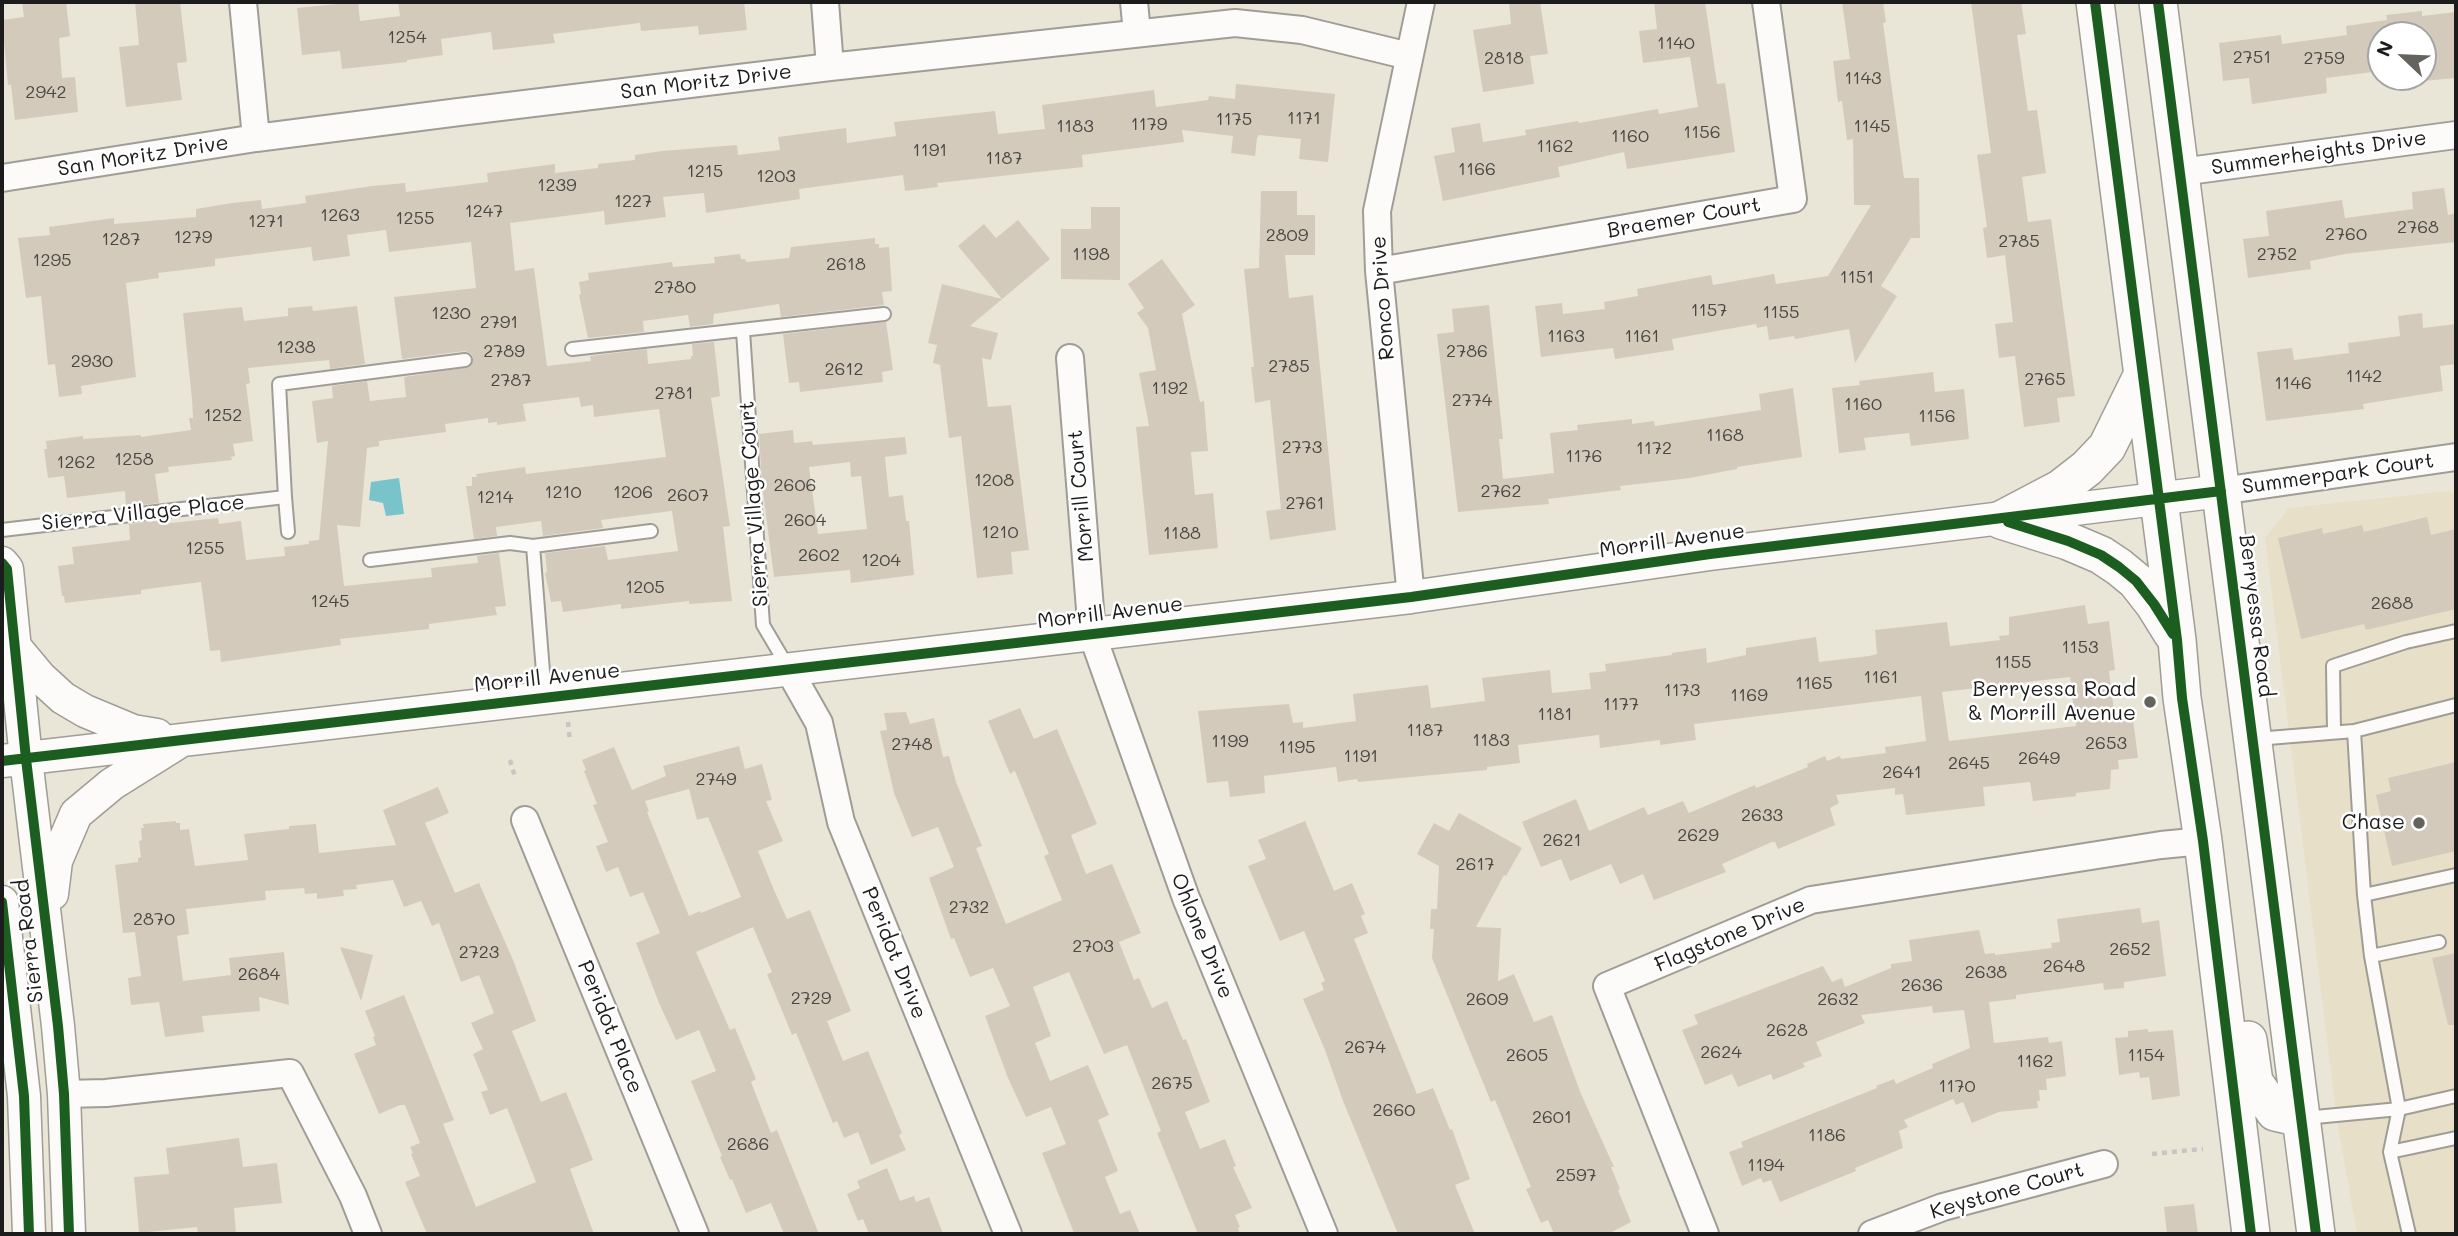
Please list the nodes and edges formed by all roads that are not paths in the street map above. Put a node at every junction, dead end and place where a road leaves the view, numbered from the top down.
1 (243, 2) edge
2 (825, 2) edge
3 (1134, 2) edge
4 (1421, 2) edge
5 (1766, 2) edge
6 (2095, 2) edge
7 (2158, 2) edge
8 (1137, 33) junction
9 (1409, 56) junction
10 (830, 67) junction
11 (2456, 135) edge
12 (256, 138) junction
13 (2181, 172) junction
14 (2, 178) edge
15 (1379, 271) junction
16 (884, 314) dead end
17 (743, 331) junction
18 (572, 349) dead end
19 (1070, 358) dead end
20 (465, 360) dead end
21 (2142, 376) junction
22 (2456, 457) edge
23 (2221, 491) junction
24 (285, 497) junction
25 (2158, 498) junction
26 (2001, 520) junction
27 (2, 530) edge
28 (288, 531) dead end
29 (651, 531) dead end
30 (533, 546) junction
31 (370, 561) dead end
32 (2, 563) edge
33 (1411, 597) junction
34 (2456, 631) edge
35 (1093, 634) junction
36 (2177, 640) junction
37 (15, 647) junction
38 (789, 670) junction
39 (545, 698) junction
40 (2456, 705) edge
41 (2354, 731) junction
42 (2334, 732) junction
43 (183, 739) junction
44 (2253, 740) junction
45 (14, 760) edge
46 (525, 820) dead end
47 (2203, 841) junction
48 (2456, 875) edge
49 (2364, 895) junction
50 (2, 903) edge
51 (2213, 922) junction
52 (47, 937) junction
53 (2439, 942) dead end
54 (2371, 956) junction
55 (64, 1094) junction
56 (2456, 1096) edge
57 (2399, 1109) junction
58 (2301, 1118) junction
59 (2456, 1138) edge
60 (2390, 1152) junction
61 (2104, 1164) dead end
62 (29, 1234) edge
63 (69, 1234) edge
64 (368, 1234) edge
65 (695, 1234) edge
66 (1008, 1234) edge
67 (1324, 1234) edge
68 (1705, 1234) edge
69 (1872, 1234) edge
70 (2251, 1234) edge
71 (2316, 1234) edge
72 (2409, 1234) edge

1 - 12 street
2 - 10 street
3 - 8 street
4 - 9 street, Ronco Drive
5 - 15 street, Braemer Court
6 - 21 main road
7 - 13 main road, Berryessa Road
8 - 9 street, San Moritz Drive
8 - 10 street, San Moritz Drive
9 - 15 street, Ronco Drive
10 - 12 street, San Moritz Drive
11 - 13 street, Summerheights Drive
12 - 14 street, San Moritz Drive
13 - 23 main road, Berryessa Road
15 - 33 street, Ronco Drive
16 - 17 lane
17 - 18 lane
17 - 38 lane, Sierra Village Court
19 - 35 street, Morrill Court
20 - 24 lane
21 - 25 main road
21 - 26 main road
22 - 23 street, Summerpark Court
23 - 25 street, Morrill Avenue
23 - 44 main road, Berryessa Road
24 - 27 lane, Sierra Village Place
24 - 28 lane
25 - 26 street, Morrill Avenue
25 - 36 main road
26 - 33 street, Morrill Avenue
26 - 36 main road
29 - 30 lane
30 - 31 lane
30 - 39 lane
32 - 37 street, Sierra Road
33 - 35 street, Morrill Avenue
34 - 42 lane
35 - 38 street, Morrill Avenue
35 - 67 street, Ohlone Drive
36 - 47 main road
37 - 43 street
37 - 45 street, Sierra Road
38 - 39 street, Morrill Avenue
38 - 66 street, Peridot Drive
39 - 43 street, Morrill Avenue
40 - 41 lane
41 - 42 lane
41 - 49 lane
42 - 44 lane
43 - 45 street, Morrill Avenue
43 - 52 street
44 - 58 main road, Berryessa Road
45 - 52 street, Sierra Road
46 - 65 street, Peridot Place
47 - 51 main road
47 - 68 street, Flagstone Drive
48 - 49 lane
49 - 54 lane
50 - 62 street, Sierra Road
51 - 58 main road
51 - 70 main road
52 - 55 street, Sierra Road
53 - 54 lane
54 - 57 lane
55 - 63 street, Sierra Road
55 - 64 street
56 - 57 lane
57 - 58 lane
57 - 60 lane
58 - 71 main road, Berryessa Road
59 - 60 lane
60 - 72 lane
61 - 69 street, Keystone Court

